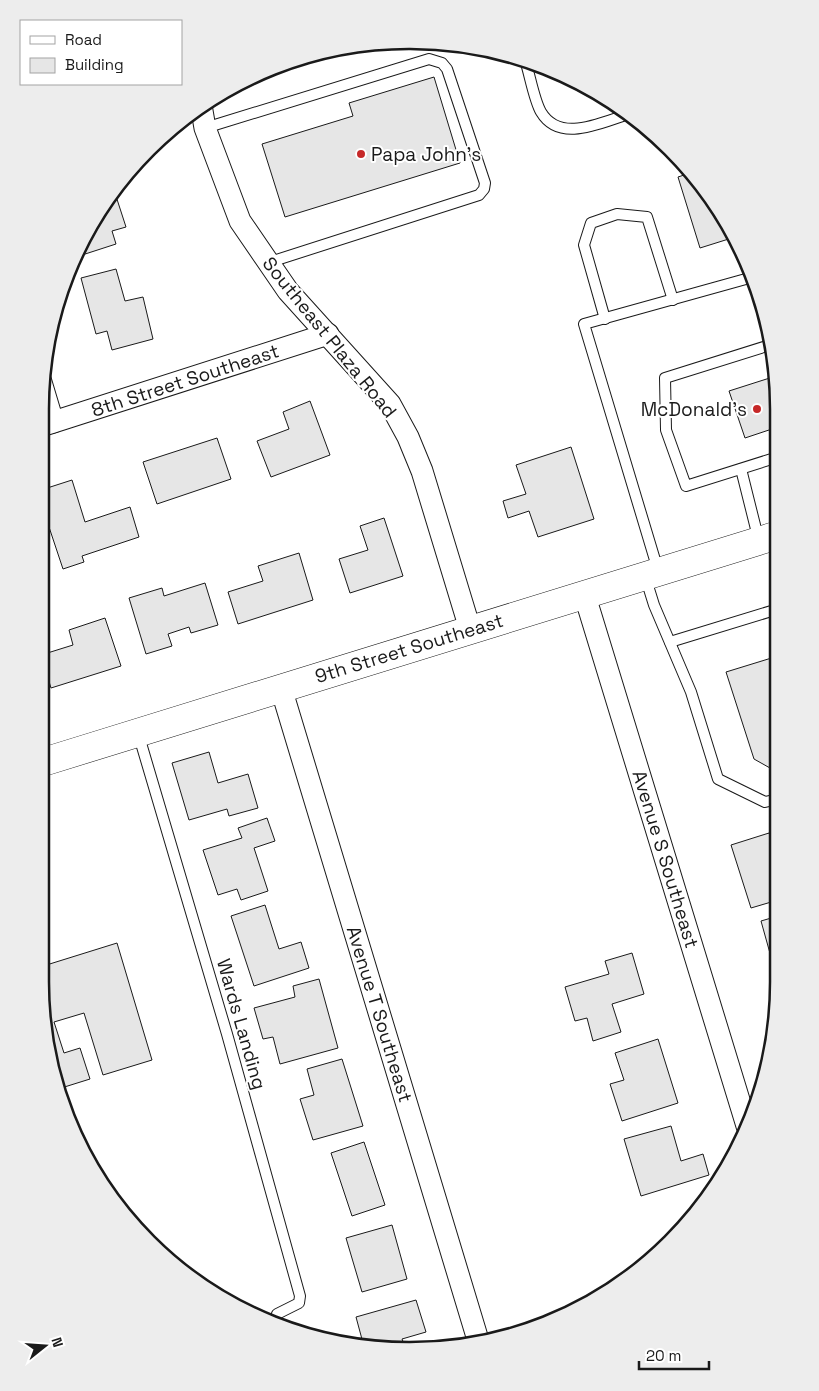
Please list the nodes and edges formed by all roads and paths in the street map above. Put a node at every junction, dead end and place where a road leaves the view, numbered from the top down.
1 (528, 69) edge
2 (203, 114) edge
3 (620, 117) edge
4 (205, 128) junction
5 (267, 263) junction
6 (746, 279) edge
7 (673, 300) junction
8 (605, 319) junction
9 (328, 334) junction
10 (764, 347) edge
11 (49, 423) edge
12 (770, 460) edge
13 (741, 469) junction
14 (769, 538) edge
15 (652, 573) junction
16 (584, 594) junction
17 (770, 611) edge
18 (470, 629) junction
19 (670, 642) junction
20 (281, 688) junction
21 (138, 732) junction
22 (49, 760) edge
23 (770, 801) edge
24 (744, 1117) edge
25 (276, 1314) dead end
26 (477, 1336) edge

1 - 3 lane
2 - 4 street, Southeast Plaza Road
4 - 5 street, Southeast Plaza Road
4 - 5 lane
5 - 9 street, Southeast Plaza Road
6 - 7 lane
7 - 8 lane
7 - 8 lane
8 - 15 lane
9 - 11 street, 8th Street Southeast
9 - 18 street, Southeast Plaza Road
10 - 13 lane
12 - 13 lane
13 - 14 lane
14 - 15 street, 9th Street Southeast
15 - 16 street, 9th Street Southeast
15 - 19 lane
16 - 18 street, 9th Street Southeast
16 - 24 street, Avenue S Southeast
17 - 19 lane
18 - 20 street, 9th Street Southeast
19 - 23 lane
20 - 21 street, 9th Street Southeast
20 - 26 street, Avenue T Southeast
21 - 22 street, 9th Street Southeast
21 - 25 lane, Wards Landing

